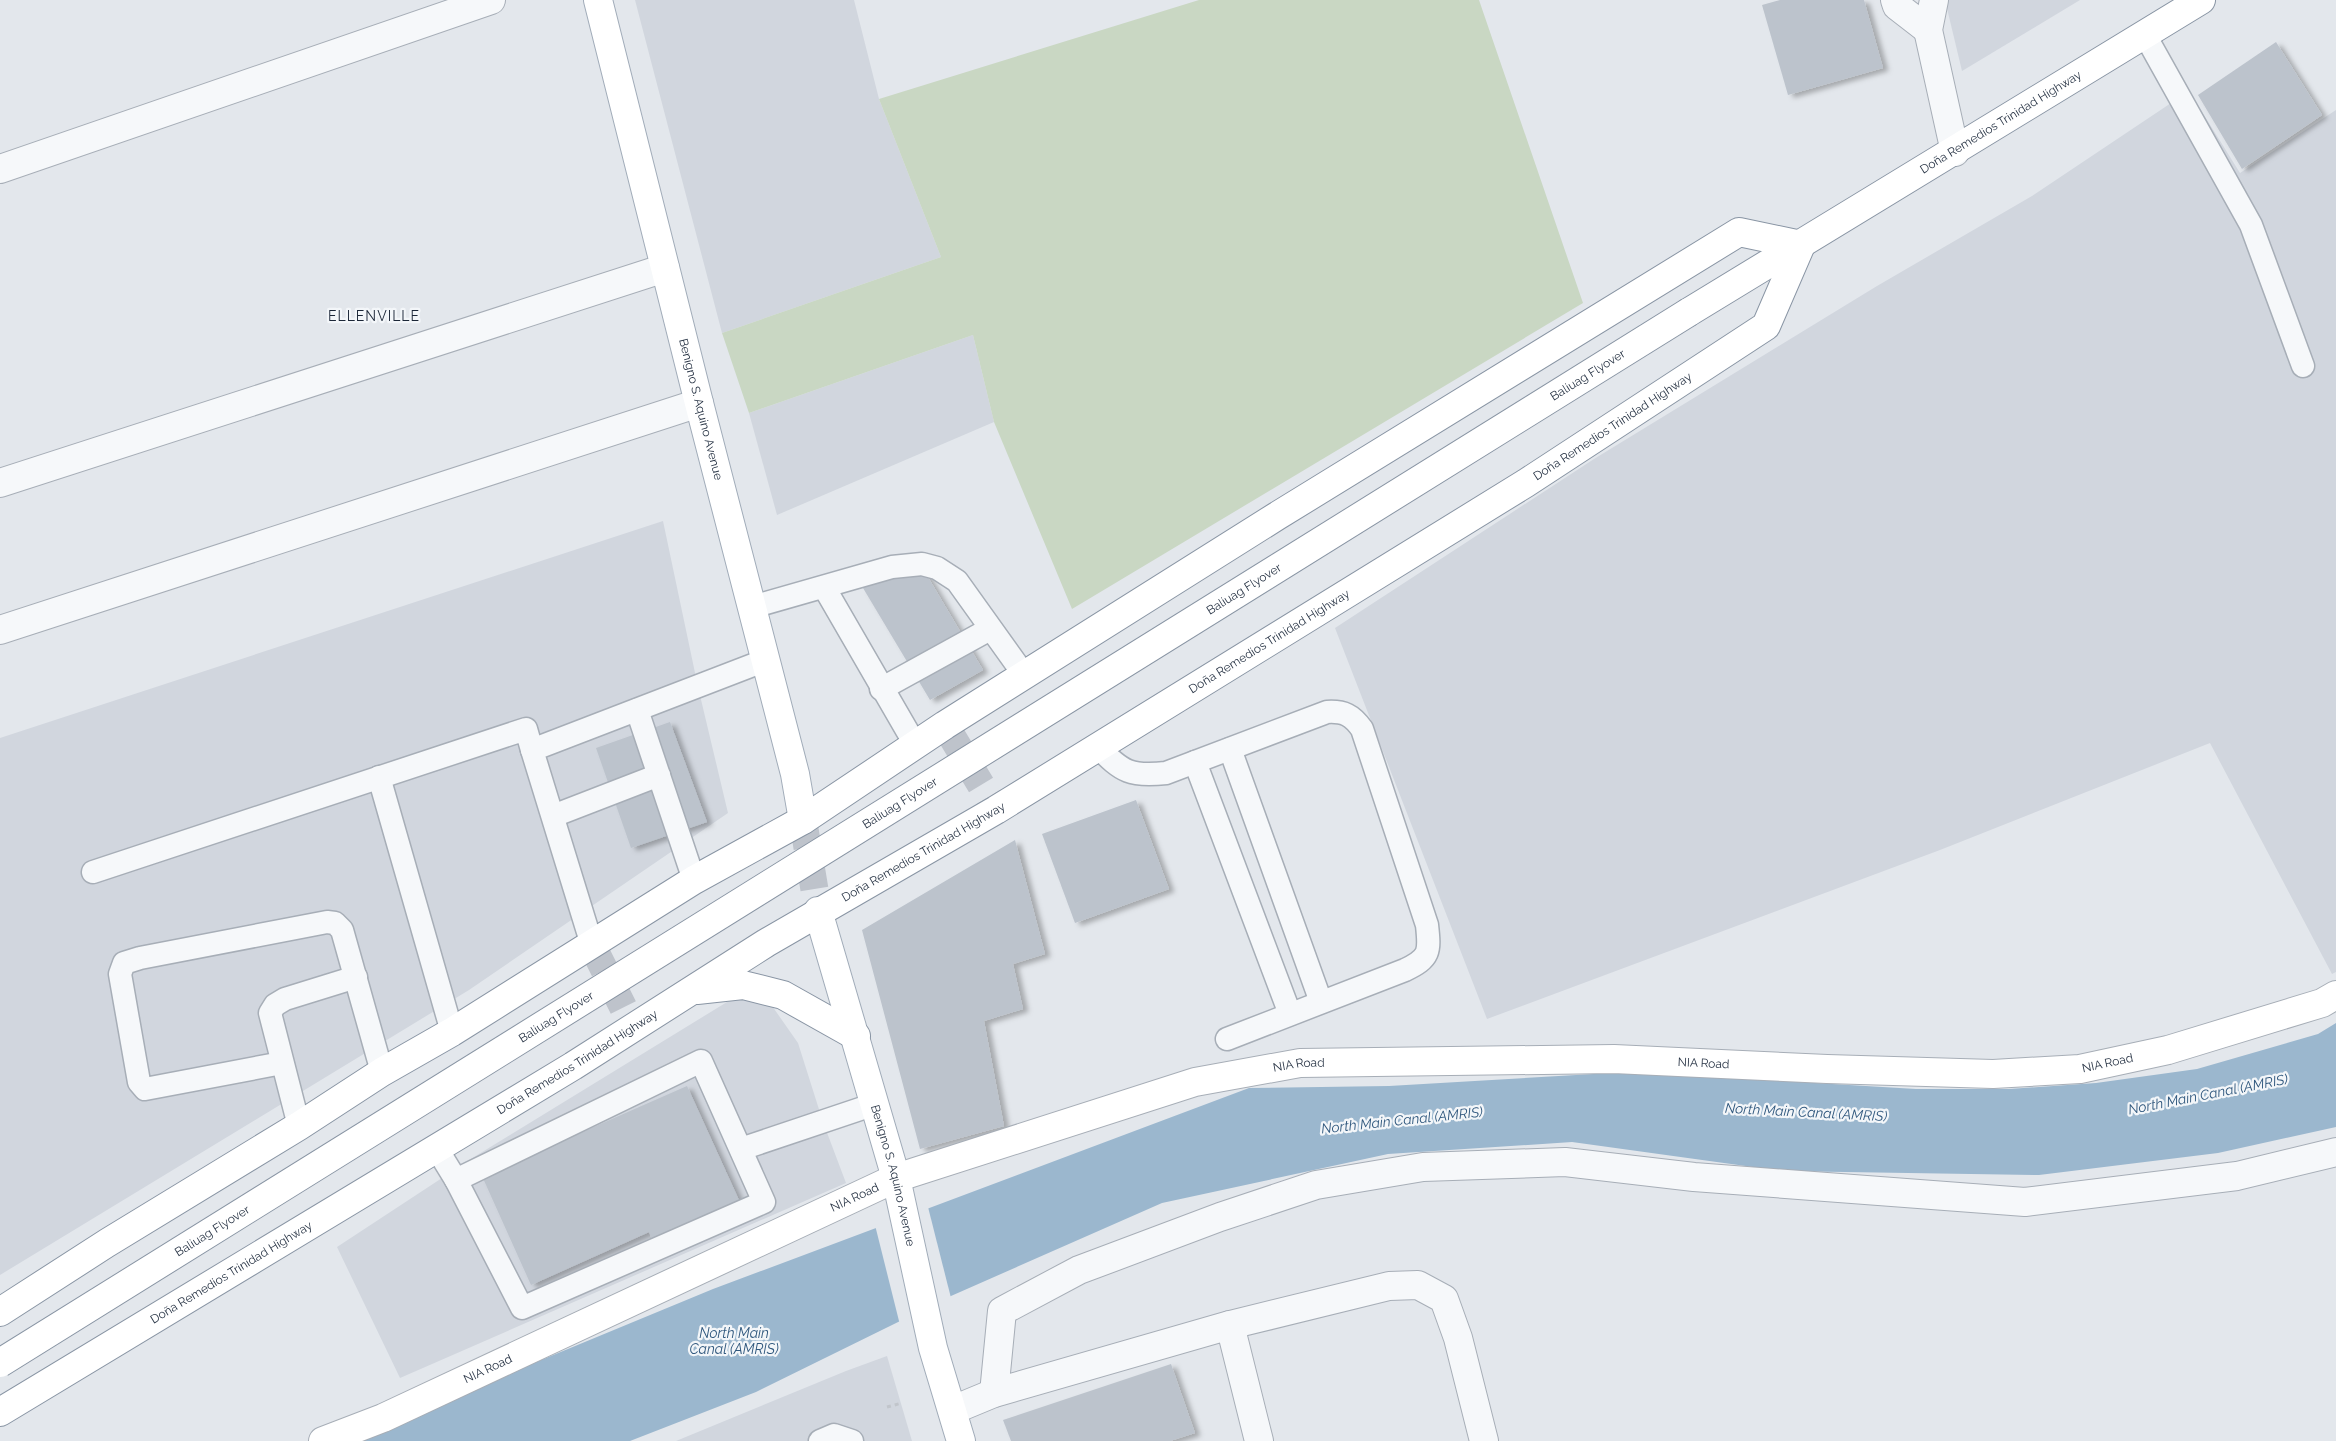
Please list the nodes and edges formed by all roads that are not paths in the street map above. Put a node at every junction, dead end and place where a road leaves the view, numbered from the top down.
1 (491, 0) edge
2 (598, 0) edge
3 (1895, 0) edge
4 (1934, 0) edge
5 (2202, 0) edge
6 (1928, 30) junction
7 (2145, 35) junction
8 (1954, 152) junction
9 (0, 169) edge
10 (1800, 245) junction
11 (665, 268) junction
12 (2303, 366) dead end
13 (698, 403) junction
14 (0, 483) edge
15 (824, 587) junction
16 (752, 607) junction
17 (990, 628) junction
18 (0, 630) edge
19 (766, 660) junction
20 (1025, 676) junction
21 (881, 689) junction
22 (637, 710) junction
23 (916, 746) junction
24 (1098, 747) junction
25 (1230, 749) junction
26 (532, 750) junction
27 (1195, 762) junction
28 (659, 775) junction
29 (378, 776) junction
30 (553, 816) junction
31 (803, 820) junction
32 (93, 872) dead end
33 (694, 880) junction
34 (818, 911) junction
35 (592, 945) junction
36 (356, 977) junction
37 (690, 990) junction
38 (2336, 995) edge
39 (1321, 1002) junction
40 (1290, 1014) junction
41 (452, 1032) junction
42 (856, 1036) junction
43 (1227, 1039) dead end
44 (282, 1063) junction
45 (382, 1072) junction
46 (875, 1104) junction
47 (299, 1126) junction
48 (437, 1149) junction
49 (741, 1149) junction
50 (2336, 1152) edge
51 (896, 1178) junction
52 (456, 1180) junction
53 (0, 1312) edge
54 (1230, 1325) junction
55 (0, 1363) edge
56 (994, 1394) junction
57 (953, 1410) junction
58 (0, 1412) edge
59 (323, 1441) edge
60 (961, 1441) edge
61 (1259, 1441) edge
62 (1484, 1441) edge

1 - 9 street
2 - 11 main road, Benigno S. Aquino Avenue
3 - 6 street
4 - 6 street
5 - 7 main road, Doña Remedios Trinidad Highway
6 - 8 street
7 - 8 main road, Doña Remedios Trinidad Highway
7 - 12 lane
8 - 10 main road, Doña Remedios Trinidad Highway
10 - 20 main road
10 - 24 main road, Doña Remedios Trinidad Highway
10 - 55 main road, Baliuag Flyover, bridge
11 - 13 main road, Benigno S. Aquino Avenue
11 - 14 street
13 - 16 main road, Benigno S. Aquino Avenue
13 - 18 street
15 - 16 lane
15 - 17 lane
15 - 21 lane
16 - 19 main road, Benigno S. Aquino Avenue
17 - 20 lane
17 - 21 lane
19 - 22 lane
19 - 31 main road, Benigno S. Aquino Avenue
20 - 23 main road
21 - 23 lane
22 - 26 lane
22 - 28 lane
23 - 31 main road
24 - 27 lane
24 - 34 main road, Doña Remedios Trinidad Highway
25 - 27 lane
25 - 39 lane
25 - 39 lane
26 - 29 lane
26 - 30 lane
27 - 40 lane
28 - 30 lane
28 - 33 lane
29 - 32 lane
29 - 41 lane
30 - 35 lane
31 - 33 main road
33 - 35 main road
34 - 37 main road, Doña Remedios Trinidad Highway
34 - 42 main road, Benigno S. Aquino Avenue
35 - 41 main road
36 - 44 lane
36 - 44 lane
36 - 45 lane
37 - 42 main road
37 - 48 main road, Doña Remedios Trinidad Highway
38 - 51 main road, NIA Road
39 - 40 lane
40 - 43 lane
41 - 45 main road
42 - 46 main road, Benigno S. Aquino Avenue
44 - 47 lane
45 - 47 main road
46 - 49 lane
46 - 51 main road, Benigno S. Aquino Avenue
47 - 53 main road
48 - 52 lane
48 - 58 main road, Doña Remedios Trinidad Highway
49 - 52 lane
49 - 52 lane
50 - 56 street
51 - 57 main road, Benigno S. Aquino Avenue
51 - 59 main road, NIA Road
54 - 56 street
54 - 61 street
54 - 62 street
56 - 57 street
57 - 60 main road, Benigno S. Aquino Avenue

